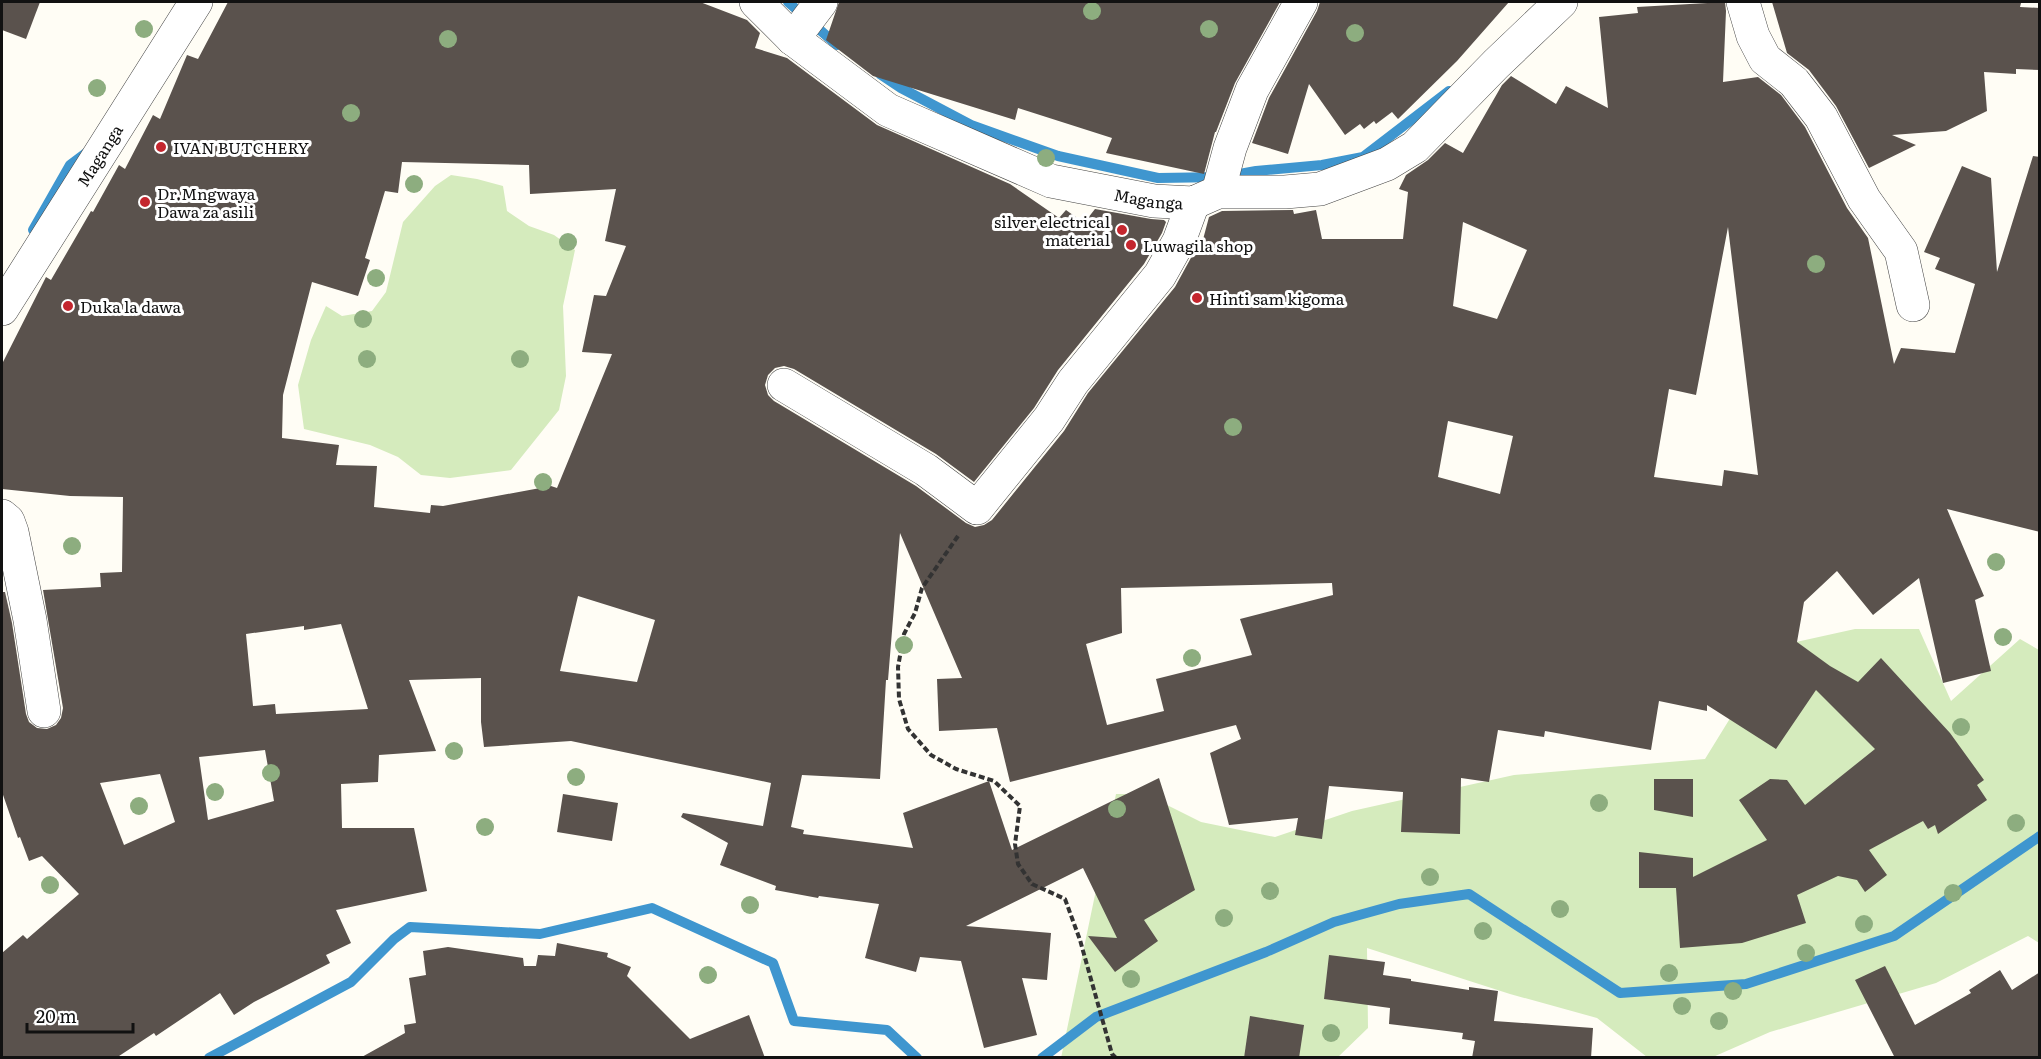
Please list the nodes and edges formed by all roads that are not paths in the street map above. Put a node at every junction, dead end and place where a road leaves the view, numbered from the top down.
1 (196, 2) edge
2 (756, 2) edge
3 (821, 2) edge
4 (1301, 2) edge
5 (1561, 2) edge
6 (1743, 2) edge
7 (793, 39) junction
8 (1206, 197) junction
9 (1913, 305) dead end
10 (2, 309) edge
11 (784, 385) dead end
12 (2, 516) edge
13 (44, 711) dead end

1 - 10 street, Maganga
2 - 7 street, Maganga
3 - 7 street
4 - 8 street
5 - 8 street, Maganga
6 - 9 street
7 - 8 street, Maganga
8 - 11 street
12 - 13 street

